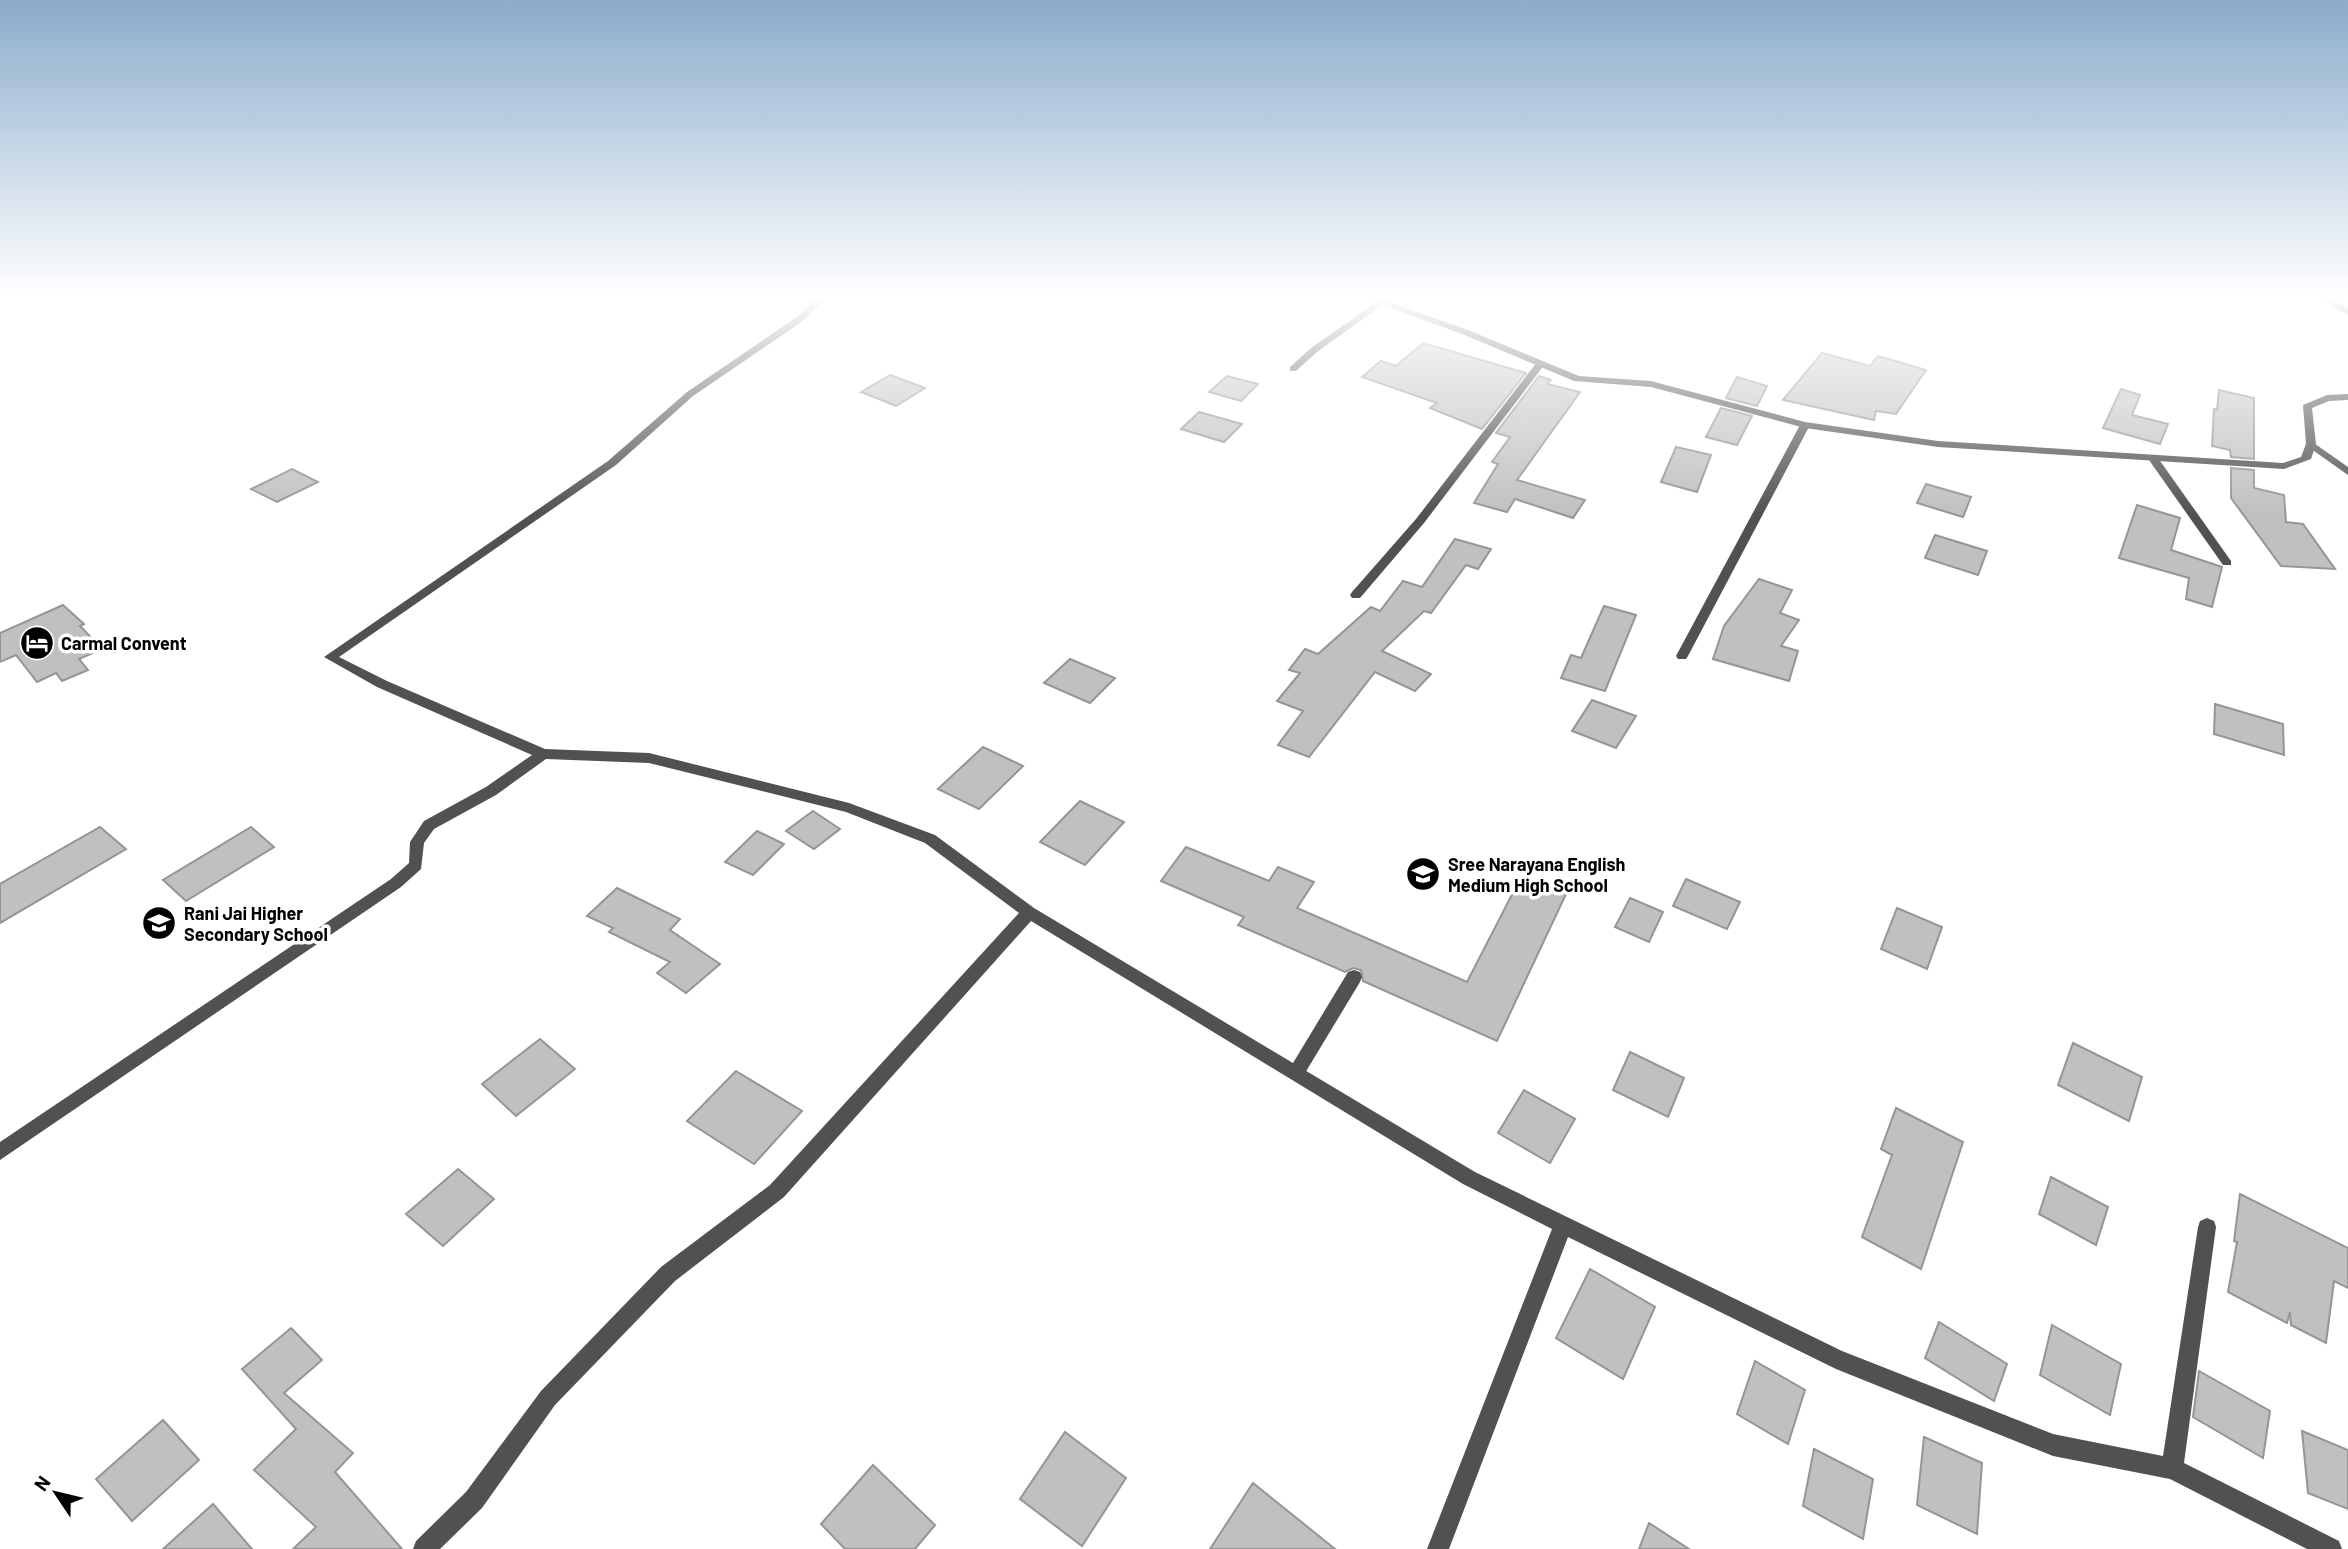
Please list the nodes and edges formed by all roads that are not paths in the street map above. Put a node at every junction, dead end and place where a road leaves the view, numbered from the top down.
1 (727, 369) edge
2 (1535, 369) edge
3 (1552, 369) edge
4 (2348, 397) edge
5 (1805, 425) junction
6 (2311, 444) junction
7 (2154, 460) junction
8 (2348, 472) edge
9 (2227, 563) dead end
10 (1356, 595) dead end
11 (1682, 656) dead end
12 (543, 754) junction
13 (1029, 912) junction
14 (1354, 977) dead end
15 (1296, 1073) junction
16 (0, 1152) edge
17 (1563, 1225) junction
18 (2207, 1227) dead end
19 (2172, 1469) junction
20 (424, 1549) edge
21 (1438, 1549) edge
22 (2331, 1549) edge

1 - 12 street
2 - 10 street
3 - 5 street
4 - 6 street
5 - 7 street
5 - 11 street
6 - 7 street
6 - 8 street
7 - 9 street
12 - 13 street
12 - 16 street
13 - 15 street
13 - 20 street
14 - 15 street
15 - 17 street
17 - 19 street
17 - 21 street
18 - 19 street
19 - 22 street

